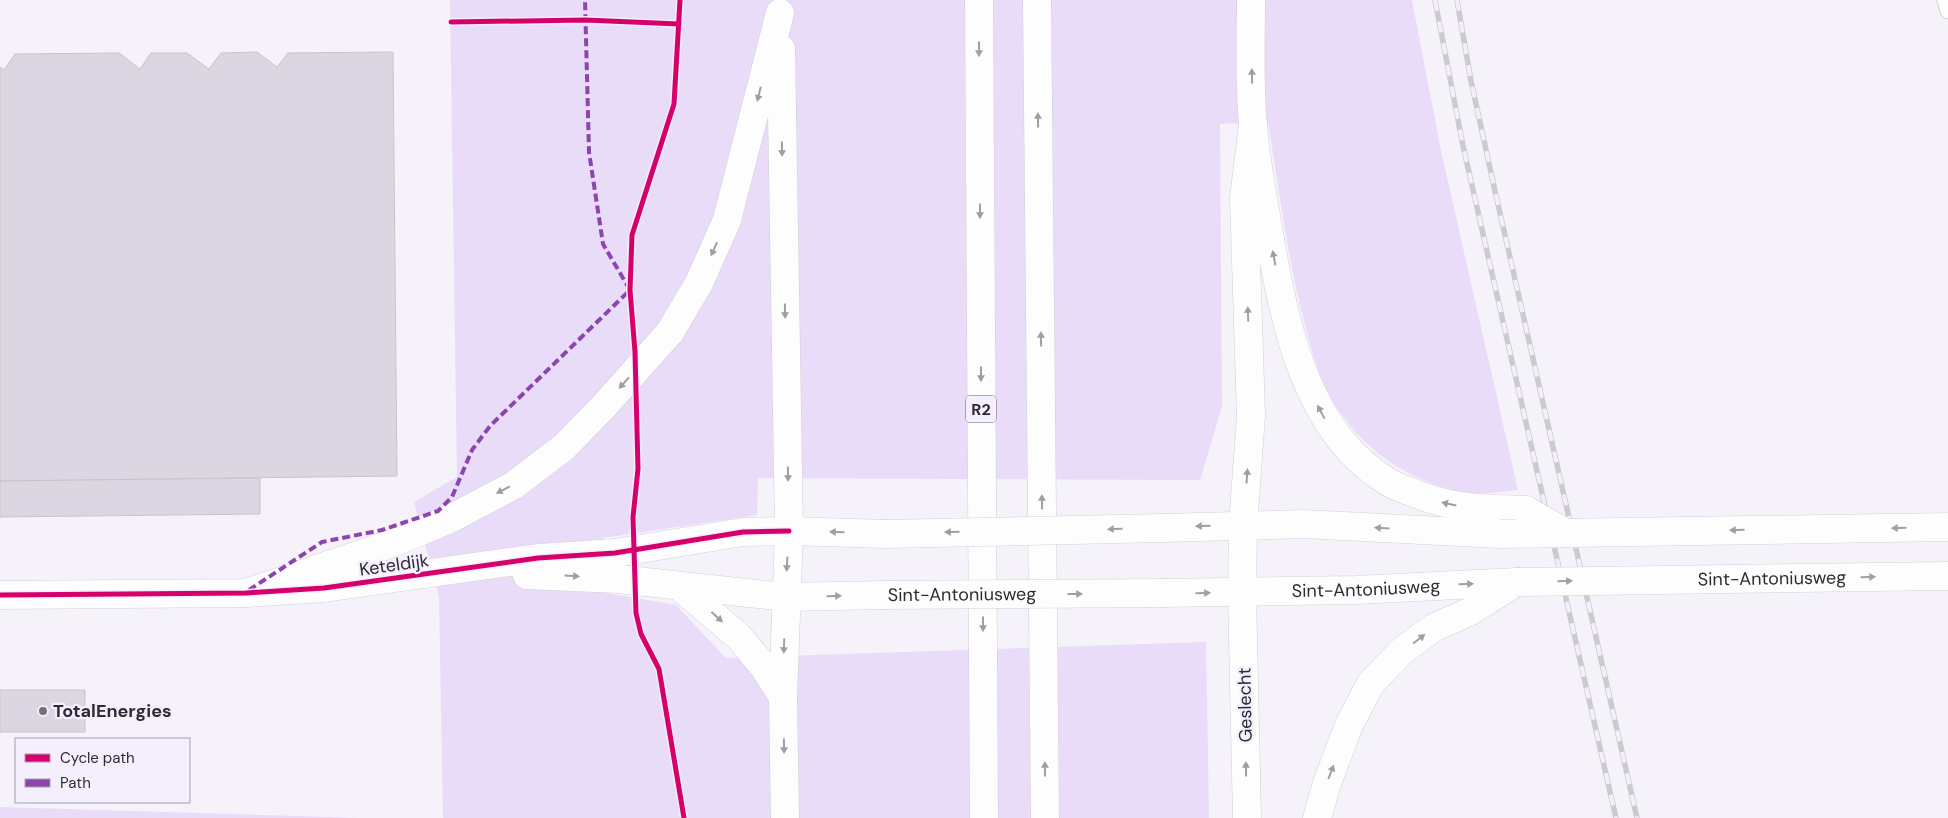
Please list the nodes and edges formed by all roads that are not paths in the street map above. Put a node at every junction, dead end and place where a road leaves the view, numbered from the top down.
1 (979, 0) edge
2 (1037, 0) edge
3 (1251, 0) edge
4 (1945, 0) edge
5 (780, 6) edge
6 (1948, 11) edge
7 (1253, 125) junction
8 (1499, 522) junction
9 (1244, 525) junction
10 (1948, 527) edge
11 (789, 531) junction
12 (418, 576) junction
13 (1948, 576) edge
14 (1517, 582) junction
15 (679, 586) junction
16 (1242, 592) junction
17 (246, 593) junction
18 (0, 595) edge
19 (785, 597) junction
20 (783, 698) junction
21 (785, 818) edge
22 (984, 818) edge
23 (1045, 818) edge
24 (1247, 818) edge
25 (1316, 818) edge

1 -> 22 main road, R2
23 -> 2 main road
7 -> 3 main road
4 - 6 lane
5 -> 11 main road
5 -> 17 main road
8 -> 7 main road
9 -> 7 main road, Geslecht
8 -> 9 main road
10 -> 8 main road, bridge
9 -> 11 main road, bridge
9 - 16 main road, Geslecht
11 - 12 main road, Keteldijk
11 -> 19 main road
12 -> 15 main road, Keteldijk
12 - 17 main road, Keteldijk
14 -> 13 main road, Sint-Antoniusweg, bridge
16 -> 14 main road, Sint-Antoniusweg
25 -> 14 main road
15 - 19 main road, Keteldijk
15 -> 20 main road
19 -> 16 main road, Sint-Antoniusweg, bridge
24 -> 16 main road, Geslecht
17 - 18 main road, Keteldijk
19 -> 20 main road
20 -> 21 main road

